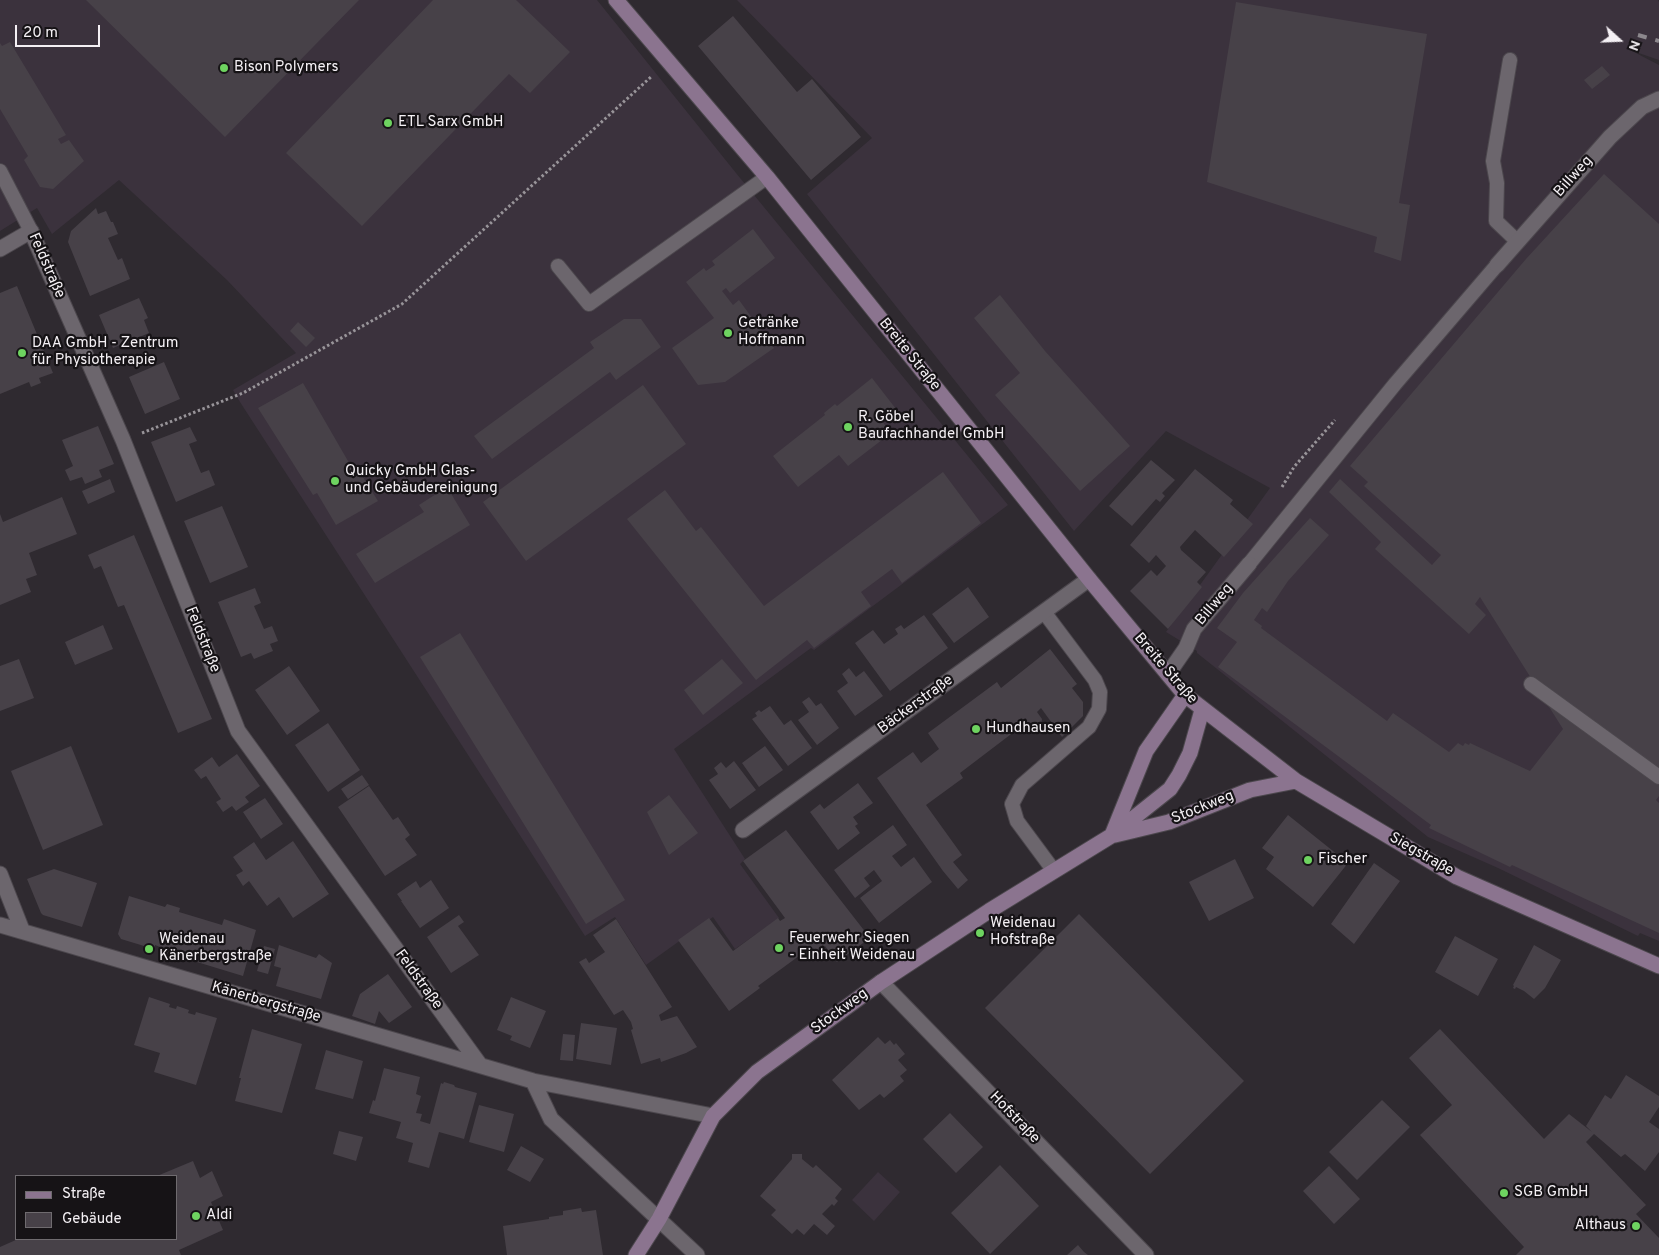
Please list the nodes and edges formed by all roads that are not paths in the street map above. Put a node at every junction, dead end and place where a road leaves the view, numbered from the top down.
1 (616, 0) edge
2 (1510, 60) dead end
3 (1659, 99) edge
4 (0, 171) edge
5 (767, 177) junction
6 (31, 231) junction
7 (1518, 241) junction
8 (0, 249) edge
9 (1497, 264) joint
10 (558, 266) dead end
11 (1249, 564) joint
12 (1089, 579) junction
13 (1044, 612) junction
14 (1168, 674) junction
15 (1531, 684) dead end
16 (1185, 695) junction
17 (1202, 710) junction
18 (1659, 776) edge
19 (1296, 782) junction
20 (743, 830) dead end
21 (1111, 836) junction
22 (1054, 871) junction
23 (0, 874) edge
24 (0, 924) edge
25 (22, 930) junction
26 (1659, 966) edge
27 (881, 982) junction
28 (480, 1065) junction
29 (532, 1081) junction
30 (713, 1116) junction
31 (659, 1219) junction
32 (636, 1255) edge
33 (698, 1255) edge
34 (1146, 1255) edge

1 - 5 street, Breite Straße
2 - 7 lane
3 - 7 street, Billweg
4 - 6 lane, Feldstraße
5 - 10 lane
5 - 12 street, Breite Straße
6 - 8 street
6 - 28 street, Feldstraße
7 - 9 street, Billweg
9 - 11 lane
11 - 14 street, Billweg
12 - 13 street, Bäckerstraße
12 - 14 street, Breite Straße
13 - 20 street, Bäckerstraße
13 - 22 lane
14 - 16 street, Breite Straße
15 - 18 lane
16 - 17 street, Breite Straße
16 - 21 street
17 - 19 street, Siegstraße
17 - 21 street, Stockweg
19 - 21 street, Stockweg
19 - 26 street, Siegstraße
21 - 22 street, Stockweg
22 - 27 street, Stockweg
23 - 25 street
24 - 25 street, Känerbergstraße
25 - 28 street, Känerbergstraße
27 - 30 street, Stockweg
27 - 34 street, Hofstraße
28 - 29 street, Känerbergstraße
29 - 30 street, Känerbergstraße
29 - 31 street
30 - 31 street, Stockweg
31 - 32 street, Stockweg
31 - 33 street

